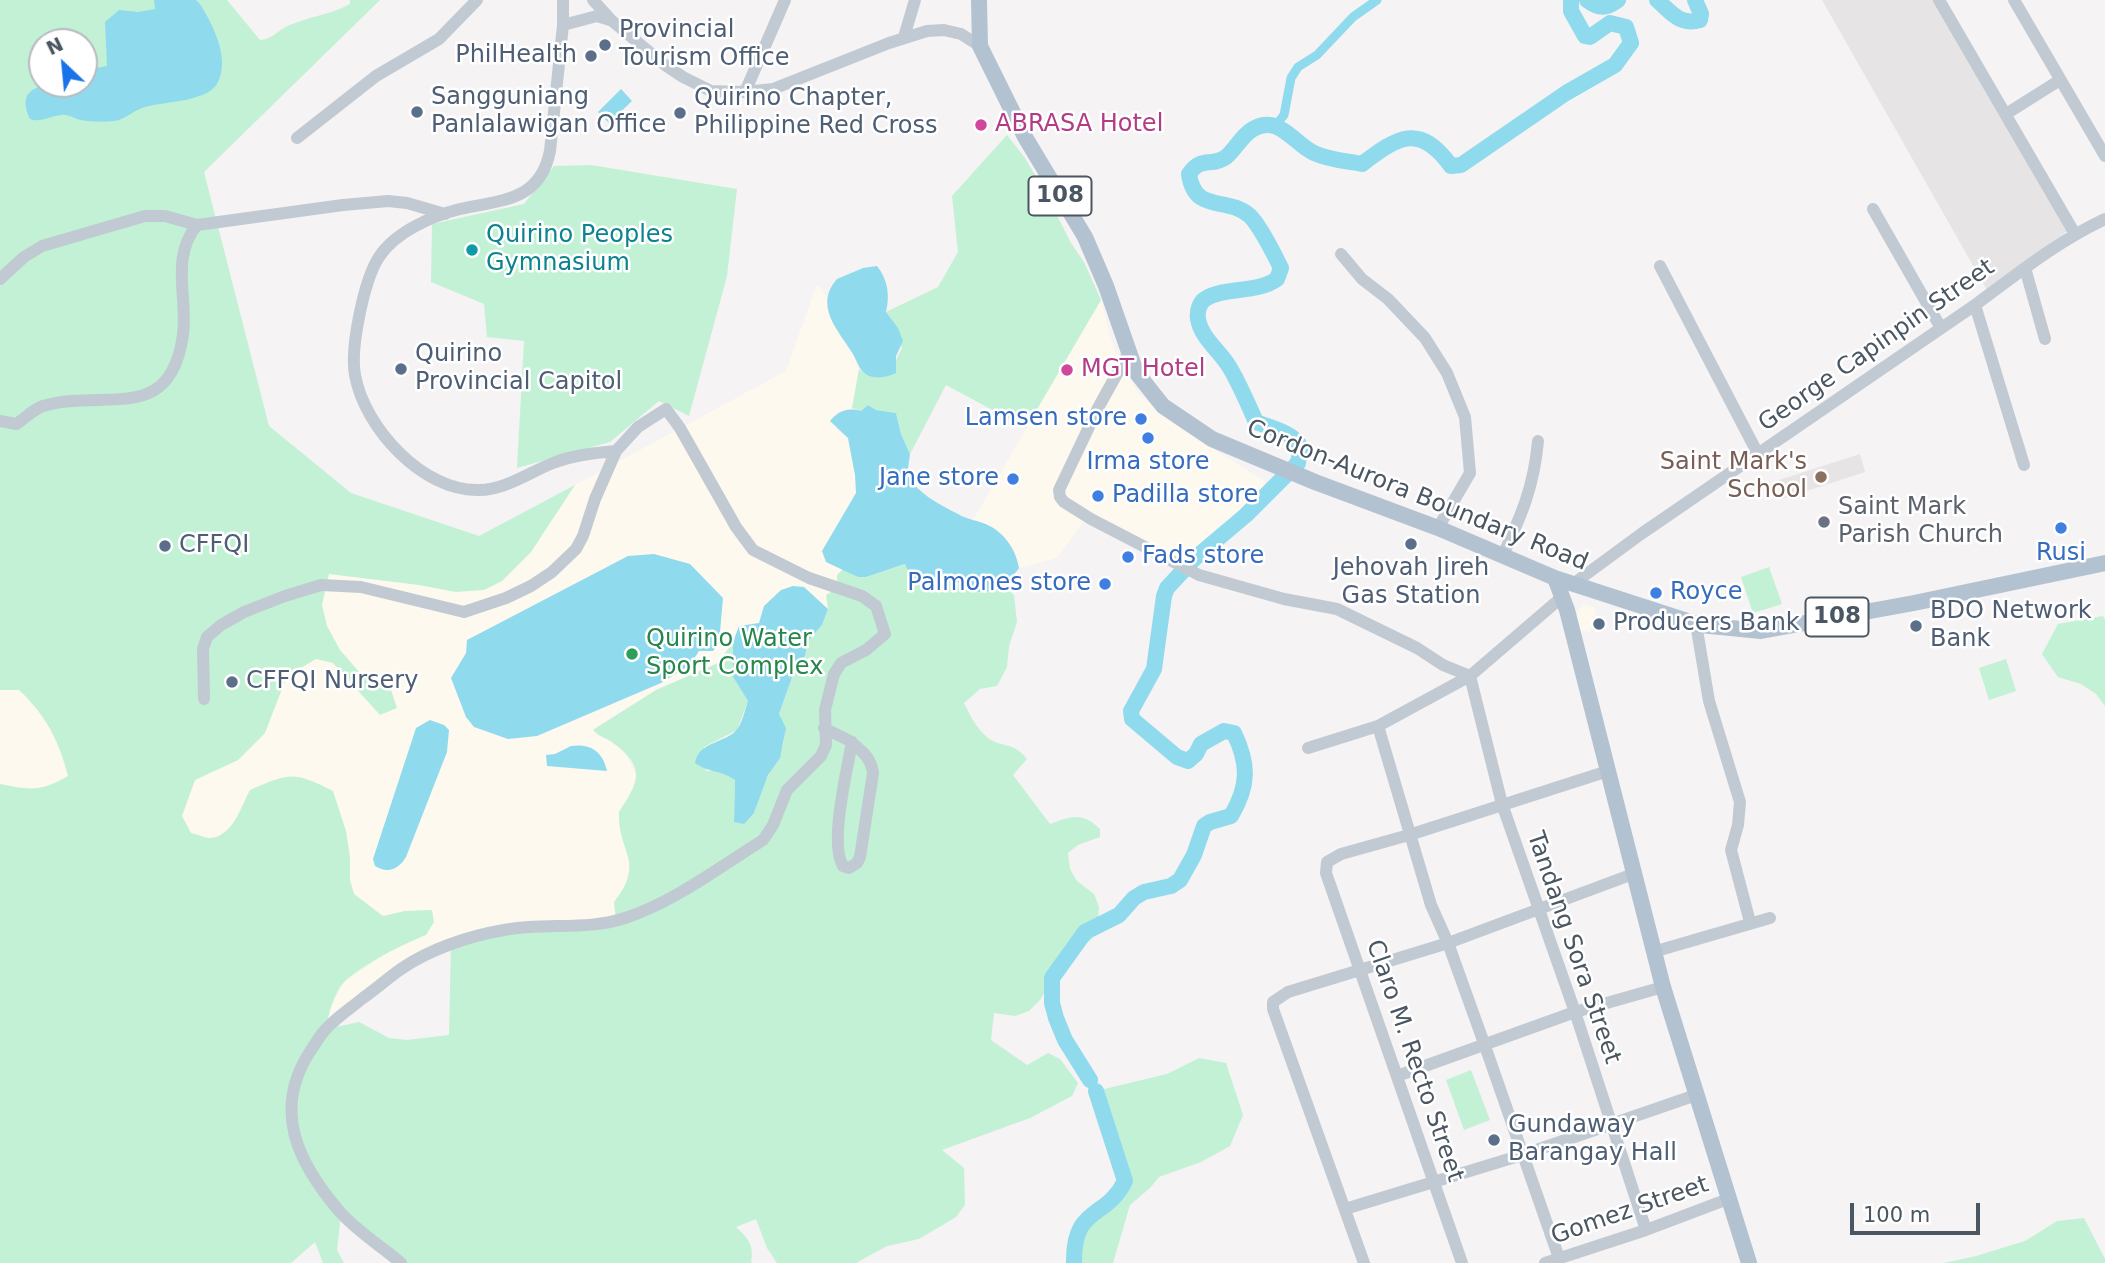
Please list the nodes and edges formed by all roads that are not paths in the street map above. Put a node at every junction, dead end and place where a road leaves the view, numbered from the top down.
1 (477, 0) edge
2 (563, 0) edge
3 (593, 0) edge
4 (785, 0) edge
5 (915, 0) edge
6 (979, 0) edge
7 (1939, 0) edge
8 (2014, 0) edge
9 (611, 20) junction
10 (563, 25) junction
11 (904, 37) junction
12 (980, 46) junction
13 (2060, 80) junction
14 (745, 92) junction
15 (2006, 114) junction
16 (297, 138) dead end
17 (2105, 156) edge
18 (1873, 209) dead end
19 (445, 214) junction
20 (2105, 219) edge
21 (197, 225) junction
22 (2075, 234) junction
23 (1341, 254) dead end
24 (1660, 267) dead end
25 (2025, 268) junction
26 (0, 279) edge
27 (1975, 305) junction
28 (1941, 328) junction
29 (2045, 339) dead end
30 (1129, 352) junction
31 (0, 421) edge
32 (1538, 440) dead end
33 (616, 451) junction
34 (1758, 454) junction
35 (2024, 465) dead end
36 (1438, 528) junction
37 (1503, 555) junction
38 (2105, 563) edge
39 (1555, 578) junction
40 (1576, 585) junction
41 (1564, 604) junction
42 (1696, 624) junction
43 (1470, 676) junction
44 (204, 699) dead end
45 (1378, 726) junction
46 (824, 728) junction
47 (852, 742) junction
48 (1308, 748) dead end
49 (1608, 771) junction
50 (1502, 804) junction
51 (1409, 835) junction
52 (1633, 874) junction
53 (1538, 909) junction
54 (1770, 918) dead end
55 (1750, 922) junction
56 (1448, 943) junction
57 (1653, 952) junction
58 (1360, 970) junction
59 (1663, 986) junction
60 (1575, 1012) junction
61 (1485, 1046) junction
62 (1397, 1076) junction
63 (1696, 1095) junction
64 (1610, 1124) junction
65 (1522, 1155) junction
66 (1434, 1183) junction
67 (1728, 1199) junction
68 (1345, 1209) junction
69 (1646, 1230) junction
70 (1559, 1258) junction
71 (401, 1263) edge
72 (1364, 1263) edge
73 (1462, 1263) edge
74 (1545, 1263) edge
75 (1749, 1263) edge

1 - 16 street
2 - 10 street
3 - 9 street
4 - 14 street
5 - 11 street
6 - 12 main road, Cordon-Aurora Boundary Road / 108
7 - 15 street
8 - 13 street
9 - 10 street
9 - 14 street
10 - 19 street
11 - 12 street
11 - 14 street
12 - 30 main road, Cordon-Aurora Boundary Road / 108
13 - 15 street
13 - 17 street
15 - 22 street
18 - 28 street
19 - 21 street
19 - 33 street
20 - 22 street, George Capinpin Street
21 - 26 street
21 - 31 street
22 - 25 street, George Capinpin Street
23 - 36 street
24 - 34 street
25 - 27 street, George Capinpin Street
25 - 29 street
27 - 28 street, George Capinpin Street
27 - 35 street
28 - 34 street, George Capinpin Street
30 - 36 main road, Cordon-Aurora Boundary Road / 108
30 - 43 street
32 - 37 street
33 - 44 street
33 - 46 street
34 - 40 street, George Capinpin Street
36 - 37 main road, Cordon-Aurora Boundary Road / 108
37 - 39 main road, Cordon-Aurora Boundary Road / 108
38 - 42 main road, Cordon-Aurora Boundary Road / 108
39 - 40 main road, Cordon-Aurora Boundary Road / 108
39 - 41 main road
40 - 41 main road
40 - 42 main road, Cordon-Aurora Boundary Road / 108
41 - 43 street
41 - 49 main road
42 - 55 street
43 - 45 street
43 - 50 street, Tandang Sora Street
45 - 48 street
45 - 51 street
46 - 47 street
46 - 71 street
47 - 47 street
49 - 50 street
49 - 52 main road
50 - 51 street
50 - 53 street, Tandang Sora Street
51 - 56 street
51 - 58 street, Claro M. Recto Street
52 - 53 street
52 - 57 main road
53 - 56 street
53 - 60 street, Tandang Sora Street
54 - 55 street
55 - 57 street
56 - 58 street
56 - 61 street
57 - 59 main road
58 - 62 street, Claro M. Recto Street
58 - 68 street
59 - 60 street
59 - 63 main road
60 - 61 street
60 - 64 street, Tandang Sora Street
61 - 62 street
61 - 65 street
62 - 66 street, Claro M. Recto Street
63 - 64 street
63 - 67 main road
64 - 65 street
64 - 69 street, Tandang Sora Street
65 - 66 street
65 - 70 street
66 - 68 street
66 - 73 street, Claro M. Recto Street
67 - 69 street, Gomez Street
67 - 75 main road
68 - 72 street
69 - 70 street, Gomez Street
70 - 74 street, Gomez Street

